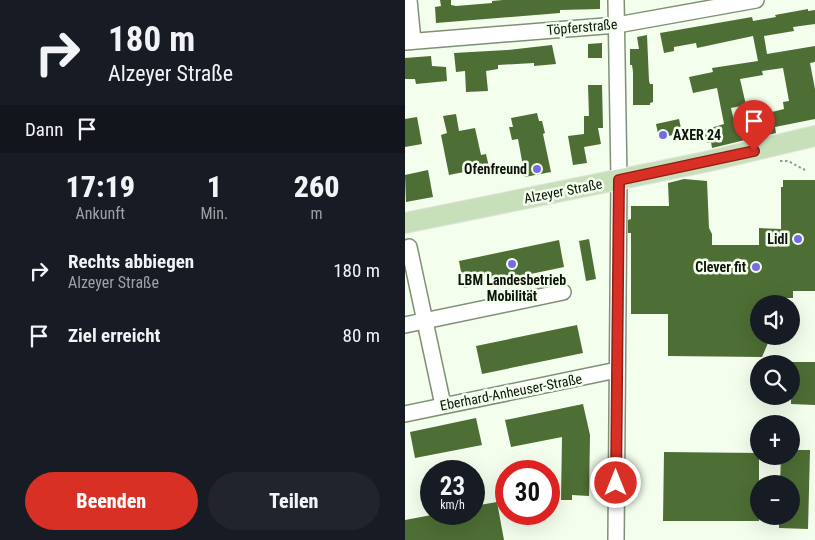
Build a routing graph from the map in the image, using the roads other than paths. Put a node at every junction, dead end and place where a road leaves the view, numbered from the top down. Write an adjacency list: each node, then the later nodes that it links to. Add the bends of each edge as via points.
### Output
1 (409, 0): 5 (street)
2 (616, 0): 4 (street)
3 (756, 0): 4 (street, Töpferstraße)
4 (617, 25): 5 (street, Töpferstraße); 7 (street)
5 (409, 41)
6 (813, 137): 7 (main road, Alzeyer Straße)
7 (619, 180): 8 (main road, Alzeyer Straße); 13 (street)
8 (405, 223)
9 (409, 247): 11 (street)
10 (563, 292): 11 (street)
11 (424, 321): 12 (street); 14 (street)
12 (405, 325)
13 (617, 370): 14 (street, Eberhard-Anheuser-Straße); 16 (street)
14 (443, 405): 15 (street, Eberhard-Anheuser-Straße)
15 (405, 414)
16 (616, 540)

